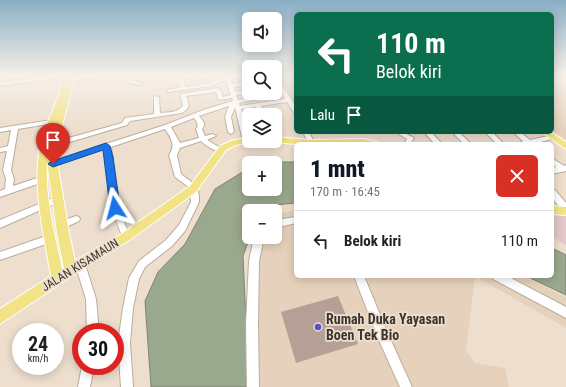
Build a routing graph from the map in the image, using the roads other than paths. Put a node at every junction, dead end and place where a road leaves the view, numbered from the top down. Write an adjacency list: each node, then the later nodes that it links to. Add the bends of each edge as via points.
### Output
1 (190, 94): 14 (street, via 183,95 186,105 184,110)
2 (219, 94): 9 (street, via 221,99)
3 (233, 94): 9 (street)
4 (271, 94): 9 (street)
5 (284, 94): 10 (street)
6 (64, 95): 16 (main road); 39 (main road)
7 (242, 96): 9 (street)
8 (156, 97): 14 (street)
9 (235, 100): 11 (street); 15 (street); 17 (street); 21 (street, via 228,117)
10 (288, 100): 11 (street); 13 (street)
11 (258, 105): 12 (street)
12 (259, 108)
13 (294, 108)
14 (158, 110): 39 (street, via 127,119 125,124)
15 (195, 115): 18 (street); 29 (street, via 201,123 199,129)
16 (52, 122): 19 (street); 51 (main road, via 42,164)
17 (242, 123)
18 (167, 126): 40 (street); 41 (street)
19 (15, 128): 20 (street); 43 (street)
20 (0, 130)
21 (231, 132)
22 (402, 134): 33 (street, via 411,138)
23 (429, 134): 34 (street)
24 (457, 134): 35 (street)
25 (490, 134): 36 (street)
26 (519, 134): 37 (street)
27 (549, 134): 38 (street); 42 (main road)
28 (213, 136): 29 (street)
29 (202, 139): 41 (street); 45 (street, via 206,144)
30 (242, 141): 45 (main road, JALAN KISAMAUN)
31 (282, 141): 32 (main road)
32 (294, 142)
33 (408, 142)
34 (437, 142)
35 (466, 142)
36 (499, 142)
37 (529, 142)
38 (532, 142)
39 (53, 145): 47 (main road)
40 (106, 146): 47 (street); 65 (street, via 115,208)
41 (178, 146): 52 (street, via 173,155 178,175)
42 (566, 146)
43 (10, 148): 44 (street); 49 (street)
44 (0, 150)
45 (221, 150): 52 (main road, JALAN KISAMAUN)
46 (554, 162): 48 (street)
47 (53, 164): 56 (main road)
48 (564, 169): 50 (street)
49 (3, 171): 53 (street, via 10,179)
50 (554, 171)
51 (43, 180): 53 (street); 57 (main road)
52 (194, 188): 65 (main road, JALAN KISAMAUN); 79 (street, via 195,202 182,228 169,243 142,264 134,278 124,343)
53 (9, 191): 54 (street)
54 (0, 194)
55 (554, 195): 59 (street)
56 (58, 199): 57 (street); 64 (main road)
57 (46, 204): 63 (street); 66 (main road)
58 (554, 210): 59 (main road)
59 (566, 210)
60 (76, 219): 64 (street)
61 (294, 220): 62 (street)
62 (282, 223)
63 (0, 224)
64 (62, 225): 70 (main road)
65 (127, 236): 69 (main road, JALAN KISAMAUN)
66 (49, 239): 68 (street); 71 (main road)
67 (258, 244): 80 (street, via 254,261)
68 (0, 256)
69 (80, 264): 70 (main road, JALAN KISAMAUN); 76 (street, via 91,299)
70 (71, 270): 71 (main road, JALAN KISAMAUN)
71 (58, 278): 75 (main road, JALAN KISAMAUN)
72 (360, 278): 81 (street)
73 (501, 278): 74 (street)
74 (566, 313)
75 (0, 317)
76 (92, 323)
77 (86, 375): 78 (street)
78 (84, 387)
79 (127, 387)
80 (253, 387)
81 (406, 387)

